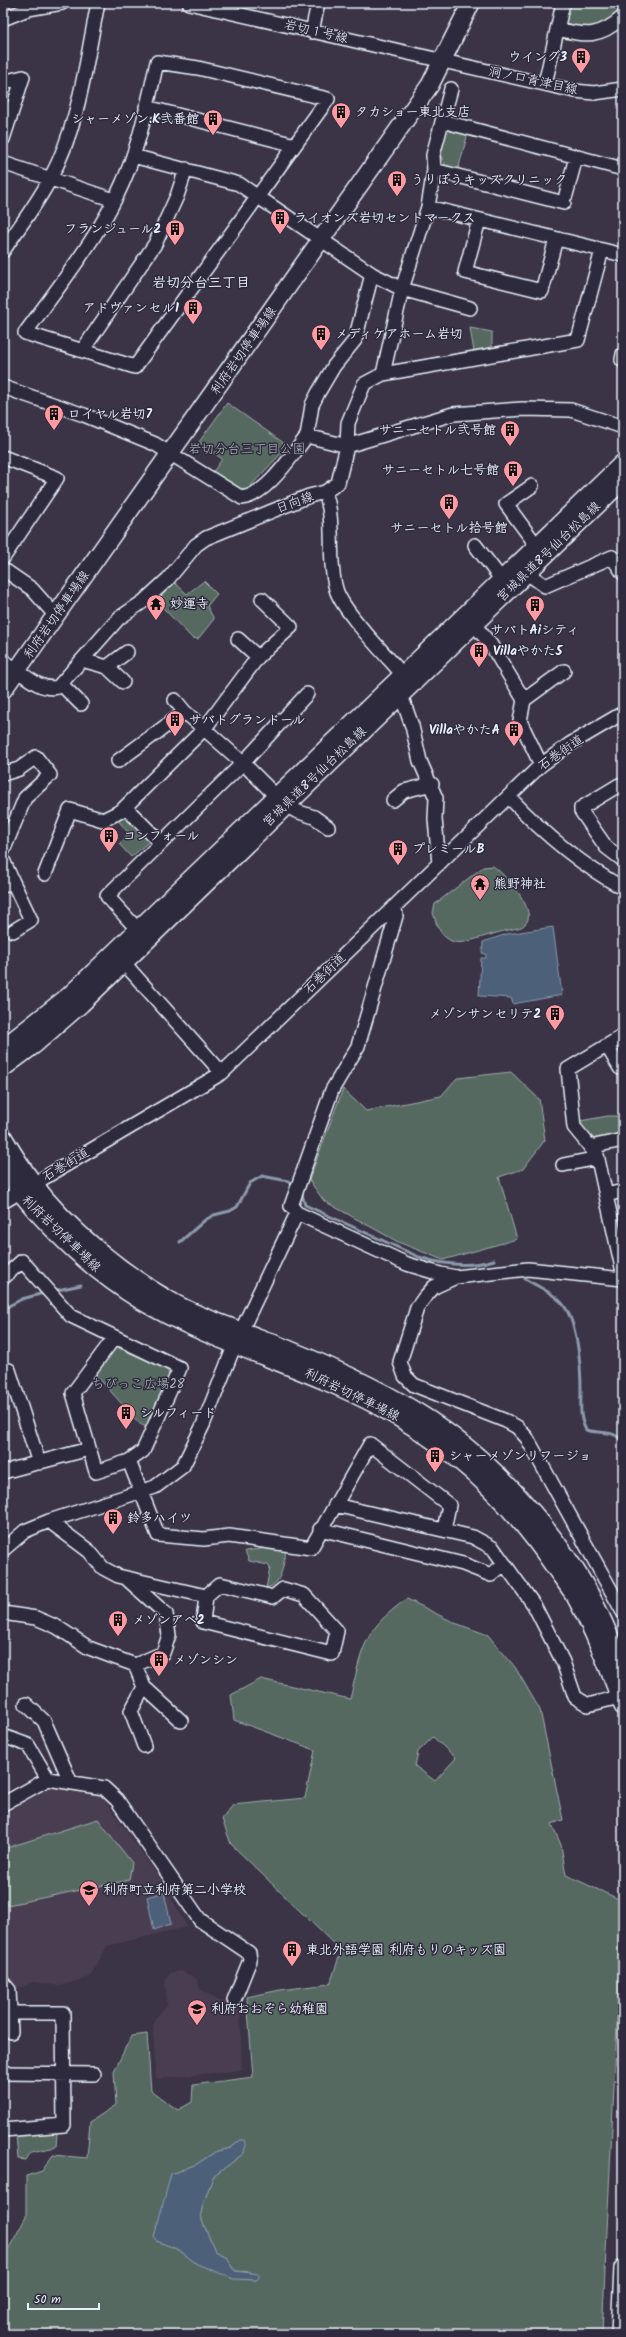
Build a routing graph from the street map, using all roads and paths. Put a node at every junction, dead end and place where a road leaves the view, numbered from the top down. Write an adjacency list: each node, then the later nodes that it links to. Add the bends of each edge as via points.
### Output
1 (62, 3): 8 (street, via 28,9)
2 (98, 3): 26 (street, via 76,110 65,146)
3 (189, 3): 10 (street, 岩切１号線)
4 (318, 3): 10 (street)
5 (471, 3): 11 (main road, 利府岩切停車場線)
6 (564, 3): 9 (street)
7 (623, 17): 9 (street, via 600,34 588,35)
8 (3, 19)
9 (558, 29): 13 (street)
10 (312, 32): 11 (street, 岩切１号線)
11 (444, 61): 13 (street, 洞ノ口青津目線); 32 (main road, 利府岩切停車場線)
12 (3, 82): 18 (street, via 23,77)
13 (545, 84): 15 (street, 洞ノ口青津目線, via 594,93)
14 (451, 88): 17 (street)
15 (623, 89)
16 (146, 107): 19 (street); 19 (street, via 157,62 198,68 328,99); 20 (street)
17 (442, 121): 21 (street); 25 (street, via 433,155)
18 (3, 139)
19 (295, 145): 27 (street)
20 (133, 156): 23 (street); 28 (street)
21 (576, 157): 24 (street); 25 (street, via 565,199)
22 (3, 163): 26 (street)
23 (186, 169): 27 (street, via 239,184); 39 (street, via 178,196 155,244)
24 (623, 169)
25 (434, 170): 29 (street)
26 (50, 180): 28 (street); 34 (street)
27 (258, 196): 32 (street); 39 (street, via 135,367)
28 (114, 200): 39 (street, via 81,256 24,333)
29 (428, 207): 30 (street); 37 (street)
30 (479, 220): 31 (street); 31 (street, via 465,272 542,291)
31 (556, 239): 33 (street)
32 (323, 240): 36 (street); 45 (main road, 利府岩切停車場線)
33 (602, 250): 35 (street); 40 (street, 日向線, via 578,340)
34 (3, 251)
35 (623, 256)
36 (372, 274): 37 (street); 43 (street, via 355,340 334,366 312,405)
37 (402, 289): 38 (street); 40 (street)
38 (470, 308)
39 (82, 351)
40 (383, 374): 44 (street, 日向線, via 364,384 348,423)
41 (3, 387): 45 (street, via 84,415 155,444)
42 (623, 427): 44 (street, via 571,410 522,409 453,414)
43 (307, 436): 44 (street); 45 (street, via 262,490 250,497 242,498)
44 (348, 446): 50 (street, 日向線, via 338,483)
45 (171, 454): 59 (main road, 利府岩切停車場線)
46 (5, 462): 53 (street, via 57,478)
47 (623, 463): 52 (main road, 宮城県道8号仙台松島線)
48 (623, 480): 55 (main road, 宮城県道8号仙台松島線)
49 (532, 486): 52 (street, via 506,504)
50 (325, 492): 64 (street, 日向線, via 301,499 206,538 196,545 168,579 144,601 119,618); 69 (street, via 336,590 352,615)
51 (475, 545): 57 (street)
52 (537, 546): 57 (main road, 宮城県道8号仙台松島線)
53 (3, 558)
54 (3, 569): 59 (street, via 32,589)
55 (527, 573): 56 (street, via 545,586 612,557); 60 (main road, 宮城県道8号仙台松島線)
56 (623, 573)
57 (502, 580): 69 (main road, 宮城県道8号仙台松島線)
58 (262, 599): 63 (street, via 291,627)
59 (56, 616): 67 (main road, 利府岩切停車場線)
60 (474, 624): 74 (main road, 宮城県道8号仙台松島線); 76 (street, via 491,645)
61 (238, 639): 63 (street)
62 (126, 652): 66 (street)
63 (258, 657): 80 (street)
64 (82, 660): 66 (street); 71 (street, 日向線)
65 (3, 661): 67 (street)
66 (108, 667): 70 (street)
67 (18, 671): 71 (street, via 50,689); 72 (main road, 利府岩切停車場線)
68 (564, 671): 76 (street)
69 (403, 675): 89 (main road, 宮城県道8号仙台松島線)
70 (123, 682)
71 (61, 684): 77 (street)
72 (3, 690)
73 (307, 694): 82 (street)
74 (401, 695): 85 (street, via 420,761); 89 (main road, 宮城県道8号仙台松島線)
75 (175, 700): 78 (street)
76 (524, 700): 83 (street, via 520,721)
77 (81, 704)
78 (185, 712): 80 (street); 81 (street)
79 (623, 713): 83 (street, 石巻街道, via 570,744)
80 (205, 728): 82 (street); 90 (street)
81 (118, 761)
82 (243, 763): 89 (street); 92 (street)
83 (541, 765): 87 (street, 石巻街道)
84 (3, 774): 93 (street, via 19,769 36,757 50,775 25,798)
85 (432, 784): 88 (street, via 404,791); 96 (street, via 436,798)
86 (623, 787): 95 (street, via 619,785 581,808 581,811 606,847)
87 (508, 797): 96 (street, 石巻街道); 99 (street, via 561,848 592,871)
88 (393, 800)
89 (281, 801): 91 (street); 101 (main road, 宮城県道8号仙台松島線); 103 (main road, 宮城県道8号仙台松島線)
90 (125, 808): 92 (street); 97 (street, via 103,820 70,810)
91 (328, 827)
92 (161, 843): 101 (street, via 107,896)
93 (3, 851)
94 (3, 860): 98 (street)
95 (623, 860)
96 (439, 864): 100 (street, 石巻街道)
97 (45, 874)
98 (8, 883): 102 (street, via 31,920)
99 (623, 888)
100 (394, 908): 109 (street, 石巻街道); 121 (street, via 396,916 358,1046 332,1090 291,1206)
101 (138, 930): 106 (main road, 宮城県道8号仙台松島線, via 70,995)
102 (12, 931)
103 (123, 962): 107 (main road, 宮城県道8号仙台松島線, via 81,1004); 109 (street)
104 (623, 1036): 105 (street)
105 (607, 1046): 108 (street); 112 (street, via 568,1069 574,1127)
106 (3, 1048)
107 (3, 1068)
108 (620, 1068)
109 (222, 1073): 116 (street, 石巻街道)
110 (3, 1137): 116 (main road, 利府岩切停車場線)
111 (623, 1140): 112 (street)
112 (590, 1147): 113 (street)
113 (598, 1158): 114 (street); 119 (street)
114 (563, 1165)
115 (3, 1168): 118 (main road, 利府岩切停車場線)
116 (34, 1185): 118 (street, 石巻街道); 127 (main road, 利府岩切停車場線, via 65,1220 151,1289)
117 (623, 1191): 119 (street)
118 (19, 1193): 120 (street, 石巻街道); 127 (main road, 利府岩切停車場線, via 89,1264 116,1284 172,1316)
119 (606, 1195): 122 (street)
120 (3, 1202)
121 (296, 1213): 124 (street, via 407,1264); 127 (street)
122 (620, 1244): 123 (street)
123 (623, 1272)
124 (456, 1277): 126 (street, via 528,1269); 143 (street, via 434,1288 418,1308 400,1362 402,1370 414,1385 506,1420 517,1427 527,1438)
125 (3, 1278): 128 (street, via 22,1261 70,1316)
126 (623, 1279)
127 (239, 1337): 134 (street, via 190,1456 174,1475); 146 (main road, 利府岩切停車場線, via 321,1363 395,1399 454,1438 485,1463 544,1526 564,1554 586,1588); 148 (main road, 利府岩切停車場線, via 296,1368 377,1405 410,1425 476,1474 532,1534 574,1595)
128 (114, 1338): 130 (street, via 74,1393); 131 (street, via 180,1368 143,1451)
129 (3, 1371): 132 (street, via 9,1370)
130 (89, 1449): 131 (street, via 96,1472); 132 (street)
131 (129, 1461): 134 (street)
132 (39, 1463): 133 (street)
133 (3, 1472)
134 (142, 1492): 136 (street); 137 (street, via 158,1535 204,1539 229,1536 311,1548)
135 (335, 1504): 137 (street); 138 (street); 138 (street, via 370,1444 450,1505)
136 (49, 1521): 139 (street, via 25,1531); 141 (street, via 89,1551 103,1568)
137 (320, 1529): 140 (street, via 463,1564 491,1575)
138 (444, 1530): 140 (street, via 483,1542 493,1548)
139 (3, 1550)
140 (504, 1564): 148 (street, via 534,1605 563,1662 575,1697 588,1705)
141 (126, 1578): 142 (street); 145 (street, via 166,1614 169,1635 163,1652)
142 (206, 1596): 142 (street, via 220,1584 273,1596 283,1589 304,1595 336,1631 332,1654 203,1622)
143 (623, 1612)
144 (3, 1613): 145 (street, via 36,1618 57,1627 89,1648)
145 (135, 1665): 147 (street)
146 (623, 1668)
147 (144, 1687): 150 (street); 152 (street, via 131,1711)
148 (622, 1700)
149 (26, 1704): 154 (street, via 44,1721)
150 (181, 1721)
151 (3, 1736): 153 (street, via 28,1745)
152 (144, 1746)
153 (48, 1779): 154 (street); 155 (street)
154 (71, 1783): 157 (street, via 104,1788 118,1800 200,1920 249,1953 250,1960)
155 (3, 1804)
156 (3, 1984): 158 (street, via 10,1990)
157 (234, 2000)
158 (6, 2012): 159 (street); 162 (street, via 63,2013)
159 (11, 2032)
160 (3, 2074): 162 (street)
161 (94, 2074): 162 (street)
162 (64, 2075): 163 (street, via 64,2125)
163 (3, 2130)
164 (623, 2268): 165 (main road)
165 (620, 2334)

